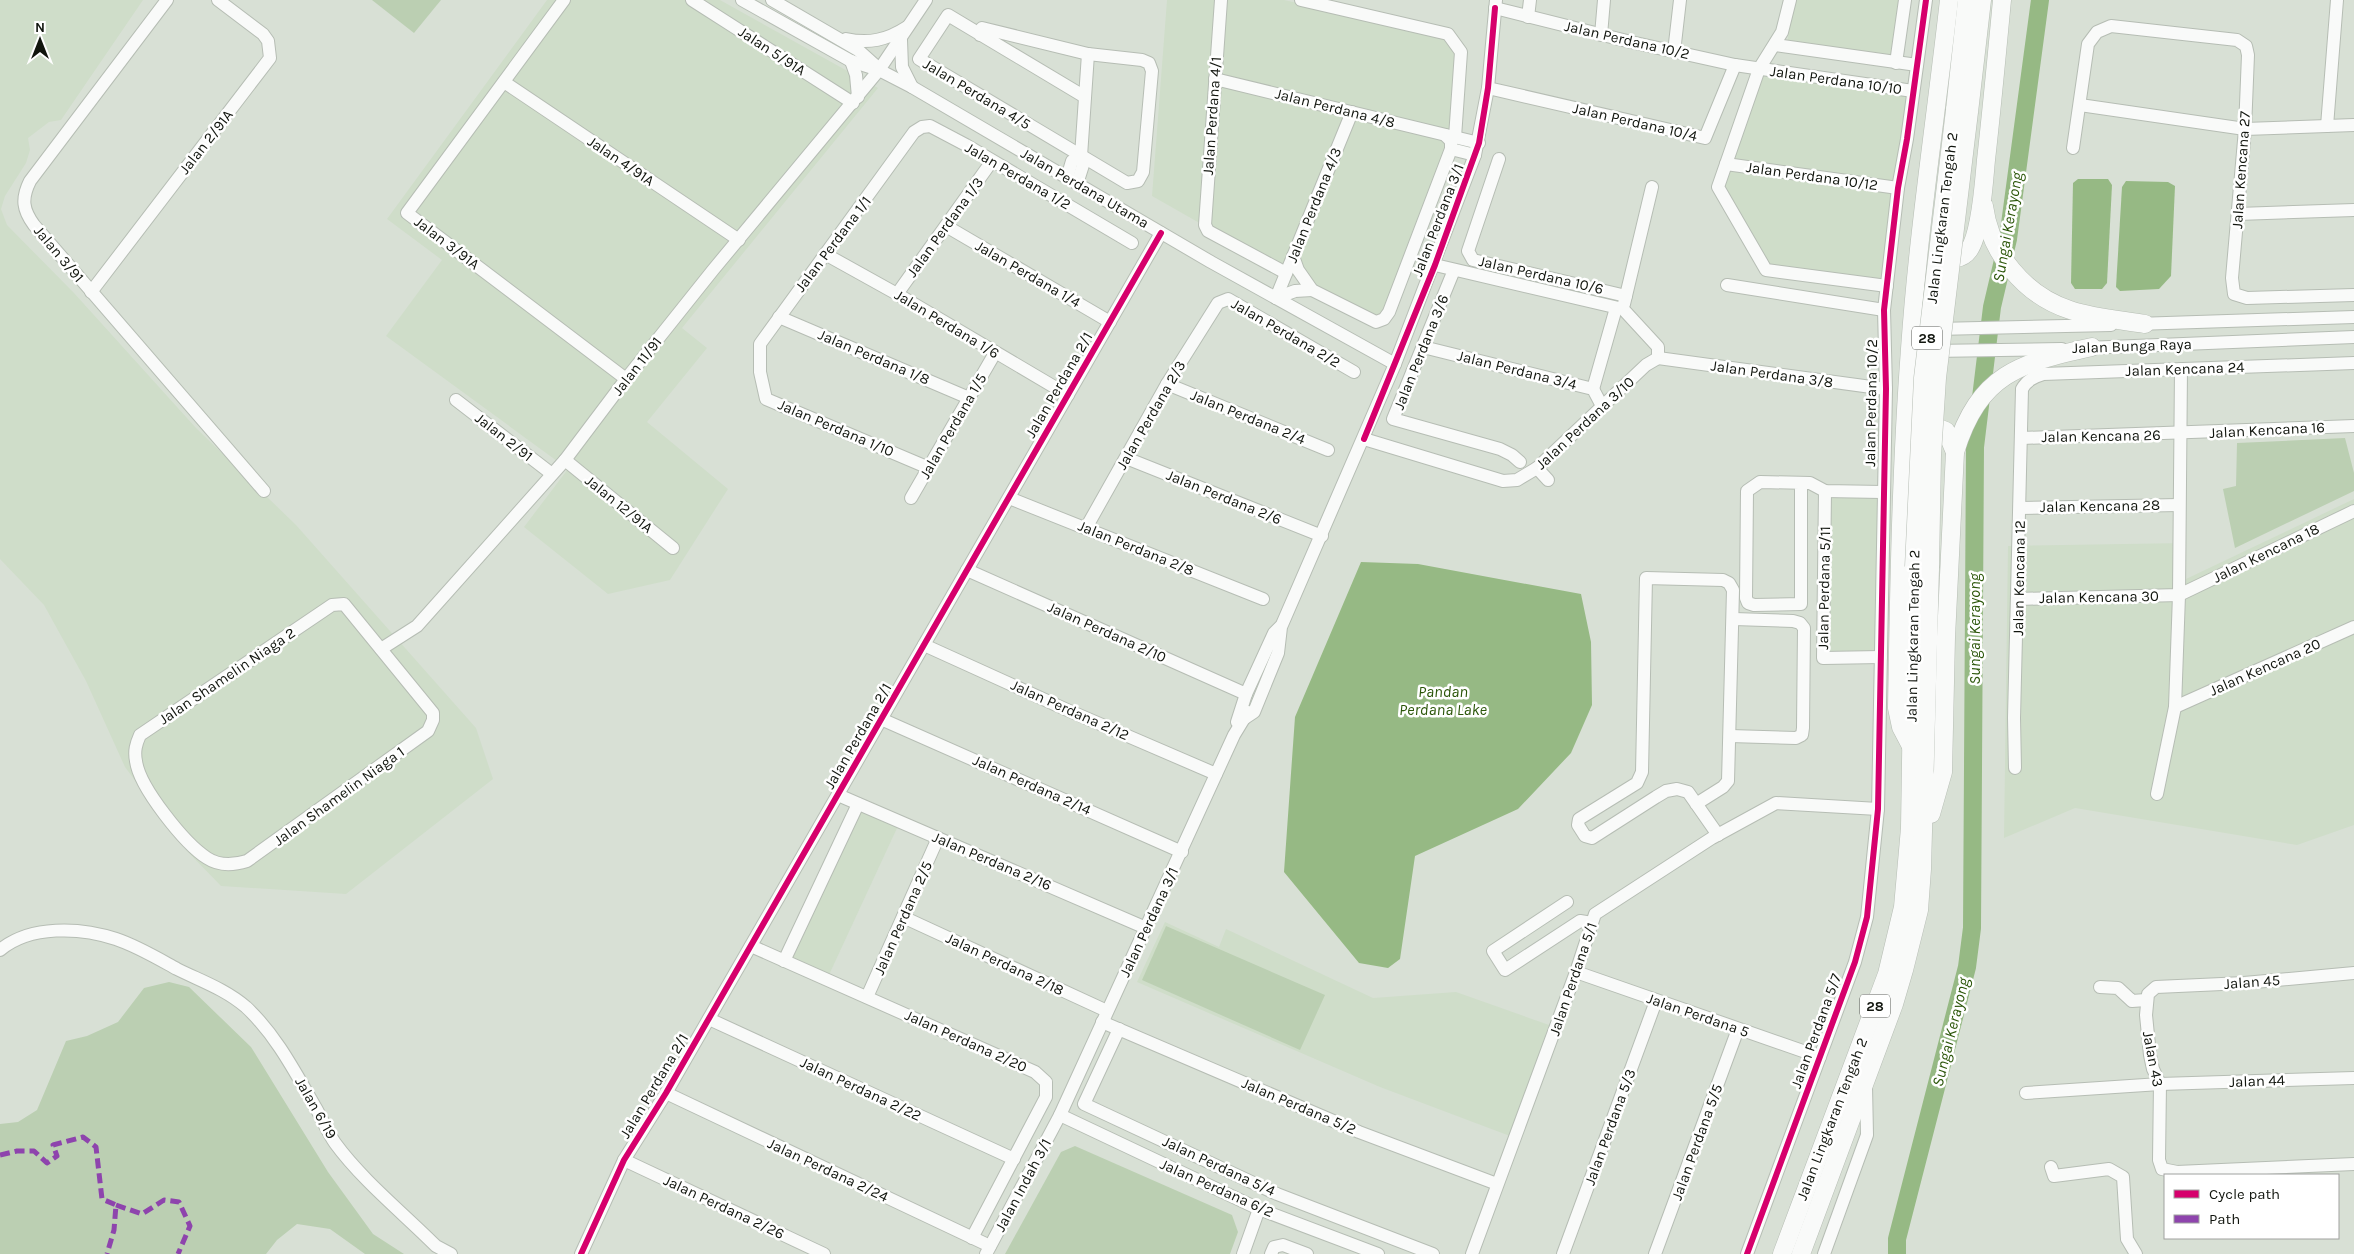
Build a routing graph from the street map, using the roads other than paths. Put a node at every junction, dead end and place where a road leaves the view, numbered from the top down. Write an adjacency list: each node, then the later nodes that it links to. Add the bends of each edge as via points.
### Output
1 (218, 0): 77 (street, Jalan 2/91A, via 263,34 268,41 270,58)
2 (564, 0): 38 (street, Jalan 3/91A)
3 (692, 0): 43 (street, Jalan 5/91A)
4 (742, 0): 31 (street, Jalan Perdana Utama)
5 (772, 0): 26 (street, Jalan Perdana Utama)
6 (926, 0): 23 (street)
7 (1221, 0): 37 (street, Jalan Perdana 4/1)
8 (1301, 0): 50 (street, via 1448,34 1461,52)
9 (1530, 0): 22 (street)
10 (1604, 0): 24 (street)
11 (1680, 0): 29 (street)
12 (1790, 0): 28 (street, via 1787,20)
13 (1905, 0): 32 (street)
14 (1926, 0): 34 (street, Jalan Perdana 10/2)
15 (1949, 0): 66 (highway)
16 (1968, 0): 45 (highway, Jalan Lingkaran Tengah 2 / 28)
17 (1982, 0): 45 (highway, Jalan Lingkaran Tengah 2 / 28)
18 (2002, 0): 61 (highway)
19 (2337, 0): 47 (street)
20 (167, 1): 77 (street, Jalan 3/91, via 24,192 26,215)
21 (1496, 4): 22 (street, Jalan Perdana 10/2); 40 (street, Jalan Perdana 3/1)
22 (1528, 17): 24 (street, Jalan Perdana 10/2)
23 (909, 26): 26 (street, via 877,41 856,41); 27 (street)
24 (1601, 34): 29 (street, Jalan Perdana 10/2)
25 (980, 35): 30 (street, via 982,28); 42 (street); 54 (street, Jalan Perdana 4/5, via 948,15 919,59)
26 (836, 36): 36 (street, Jalan Perdana Utama)
27 (902, 38): 36 (street); 39 (street, via 902,67)
28 (1775, 45): 32 (street); 35 (street)
29 (1674, 52): 33 (street, Jalan Perdana 10/2)
30 (1088, 54): 42 (street); 54 (street, via 1142,60 1149,63 1152,71 1143,172 1138,181 1127,183)
31 (851, 61): 36 (street, Jalan Perdana Utama); 43 (street, via 856,75)
32 (1896, 63): 34 (street)
33 (1735, 65): 35 (street, Jalan Perdana 10/2); 40 (street, Jalan Perdana 10/4, via 1705,138)
34 (1917, 65): 41 (street, Jalan Perdana 10/2)
35 (1759, 69): 41 (street, Jalan Perdana 10/10); 57 (street)
36 (880, 70): 39 (street, Jalan Perdana Utama); 43 (street, Jalan 11/91)
37 (1215, 79): 46 (street, Jalan Perdana 4/8); 73 (street, Jalan Perdana 4/1, via 1204,218 1208,231)
38 (504, 82): 67 (street, Jalan 4/91A); 101 (street, Jalan 3/91A, via 407,214)
39 (912, 88): 58 (street, Jalan Perdana Utama)
40 (1488, 88): 53 (street, Jalan Perdana 3/1)
41 (1913, 91): 60 (street, Jalan Perdana 10/2)
42 (1085, 98): 54 (street)
43 (855, 100): 67 (street, Jalan 11/91)
44 (2080, 105): 49 (street); 49 (street, Jalan Kencana 27, via 2088,44 2097,32 2111,26 2237,40 2246,46 2248,55); 52 (street)
45 (1962, 111): 136 (highway, Jalan Lingkaran Tengah 2 / 28, bridge)
46 (1352, 112): 50 (street, Jalan Perdana 4/8); 70 (street, Jalan Perdana 4/3)
47 (2327, 126): 48 (street); 49 (street)
48 (2354, 126)
49 (2245, 129): 63 (street, Jalan Kencana 27)
50 (1450, 140): 53 (street, Jalan Perdana 4/8); 76 (street, via 1384,319 1376,322)
51 (907, 143): 56 (street, Jalan Perdana 1/2, via 922,126 930,126); 69 (street, Jalan Perdana 1/1)
52 (2073, 148)
53 (1477, 149): 71 (street, Jalan Perdana 3/1)
54 (1080, 156): 58 (street, via 1082,165)
55 (1499, 159): 80 (street, Jalan Perdana 10/6, via 1469,256 1473,260)
56 (992, 160): 64 (street, Jalan Perdana 1/3); 68 (street, Jalan Perdana 1/2)
57 (1726, 164): 60 (street, Jalan Perdana 10/12); 75 (street, via 1718,187 1766,270)
58 (1072, 181): 65 (street, Jalan Perdana Utama)
59 (1652, 187): 80 (street)
60 (1898, 188): 75 (street, Jalan Perdana 10/2)
61 (1982, 198): 66 (highway, via 1970,249 1962,257 1946,259 1929,253); 88 (highway, via 1995,246 2008,266 2040,296 2070,310)
62 (2354, 210): 63 (street)
63 (2238, 214): 79 (street, Jalan Kencana 27, via 2232,278 2234,294 2247,298)
64 (946, 226): 78 (street, Jalan Perdana 1/3); 87 (street, Jalan Perdana 1/4)
65 (1161, 233): 81 (street, Jalan Perdana Utama); 87 (street, Jalan Perdana 2/1)
66 (1920, 238): 89 (highway)
67 (739, 240): 101 (street, Jalan 11/91)
68 (1132, 242)
69 (825, 254): 78 (street, Jalan Perdana 1/6); 85 (street, Jalan Perdana 1/1)
70 (1293, 256): 73 (street, Jalan Perdana 4/3); 76 (street)
71 (1434, 265): 72 (street); 97 (street, Jalan Perdana 3/1)
72 (1454, 270): 83 (street); 92 (street, Jalan Perdana 3/6)
73 (1286, 273): 81 (street, Jalan Perdana 4/3)
74 (1726, 285): 84 (street)
75 (1887, 286): 84 (street, Jalan Perdana 10/2)
76 (1312, 290): 81 (street, via 1295,291)
77 (91, 292): 125 (street, Jalan 3/91)
78 (897, 294): 95 (street, Jalan Perdana 1/6)
79 (2354, 294)
80 (1626, 296): 83 (street)
81 (1276, 298): 97 (street, Jalan Perdana Utama)
82 (1218, 303): 100 (street, Jalan Perdana 2/2, via 1228,299); 102 (street, Jalan Perdana 2/3)
83 (1620, 309): 96 (street, via 1658,348); 103 (street)
84 (1884, 310): 104 (street, Jalan Perdana 10/2)
85 (779, 317): 91 (street, Jalan Perdana 1/1); 107 (street, Jalan Perdana 1/8)
86 (2354, 317): 88 (street, Jalan Bunga Raya)
87 (1110, 322): 106 (street, Jalan Perdana 2/1)
88 (2145, 324): 89 (street, Jalan Bunga Raya)
89 (1912, 329): 94 (highway)
90 (2354, 337): 93 (street, Jalan Bunga Raya)
91 (760, 344): 120 (street, Jalan Perdana 1/10, via 760,372 766,399)
92 (1423, 348): 103 (street, Jalan Perdana 3/4); 119 (street, Jalan Perdana 3/6, via 1393,419 1500,449)
93 (2092, 348): 94 (street, Jalan Bunga Raya); 114 (highway, via 2035,361 2000,378 1975,407)
94 (1910, 351): 115 (highway)
95 (995, 353): 106 (street, Jalan Perdana 1/6); 107 (street, Jalan Perdana 1/5)
96 (1658, 358): 104 (street, Jalan Perdana 3/8); 109 (street, Jalan Perdana 3/10)
97 (1395, 364): 113 (street, Jalan Perdana 3/1)
98 (2352, 366): 99 (street, Jalan Kencana 24)
99 (2180, 369): 105 (street, Jalan Kencana 24, via 2043,374 2030,379); 111 (street)
100 (1354, 372)
101 (626, 379): 118 (street, Jalan 11/91)
102 (1167, 384): 116 (street, Jalan Perdana 2/4); 117 (street, Jalan Perdana 2/3)
103 (1593, 389): 109 (street, Jalan Perdana 3/4)
104 (1886, 389): 127 (street, Jalan Perdana 10/2)
105 (2022, 389): 112 (street, Jalan Kencana 12)
106 (1068, 395): 129 (street, Jalan Perdana 2/1)
107 (969, 398): 120 (street, Jalan Perdana 1/5)
108 (456, 400): 122 (street, Jalan 2/91)
109 (1602, 406): 121 (street, Jalan Perdana 3/10)
110 (2354, 426): 111 (street, Jalan Kencana 16)
111 (2180, 434): 112 (street, Jalan Kencana 26); 130 (street)
112 (2022, 438): 131 (street, Jalan Kencana 12)
113 (1364, 439): 121 (street, Jalan Perdana 3/10, via 1503,481 1518,480); 134 (street, Jalan Perdana 3/1)
114 (1957, 444): 115 (highway, via 1946,431 1924,426 1916,430); 163 (highway, via 1946,637 1943,772)
115 (1905, 445): 152 (highway, via 1897,708 1901,727)
116 (1328, 450)
117 (1126, 458): 133 (street, Jalan Perdana 2/3); 134 (street, Jalan Perdana 2/6)
118 (565, 460): 122 (street, Jalan 11/91); 135 (street, Jalan 12/91A)
119 (1520, 462)
120 (929, 468): 128 (street, Jalan Perdana 1/5)
121 (1537, 468): 123 (street)
122 (552, 474): 145 (street, Jalan 11/91, via 418,626)
123 (1548, 480)
124 (1801, 483): 124 (street, via 1760,482 1747,491 1746,602 1754,605 1801,604); 126 (street, via 1810,483)
125 (264, 491)
126 (1825, 491): 127 (street); 146 (street, Jalan Perdana 5/11, via 1823,658)
127 (1882, 492): 146 (street, Jalan Perdana 10/2)
128 (911, 498)
129 (1009, 498): 133 (street, Jalan Perdana 2/8); 137 (street, Jalan Perdana 2/1)
130 (2179, 505): 131 (street, Jalan Kencana 28); 138 (street)
131 (2020, 508): 140 (street, Jalan Kencana 12, via 2023,546)
132 (2354, 511): 138 (street, Jalan Kencana 18)
133 (1086, 528): 139 (street, Jalan Perdana 2/8)
134 (1322, 536): 143 (street, Jalan Perdana 3/1)
135 (673, 548)
136 (1922, 567): 152 (highway, Jalan Lingkaran Tengah 2 / 28); 163 (highway, Jalan Lingkaran Tengah 2 / 28)
137 (967, 570): 144 (street, Jalan Perdana 2/1); 147 (street, Jalan Perdana 2/10)
138 (2179, 596): 140 (street, Jalan Kencana 30); 148 (street)
139 (1263, 599)
140 (2018, 599): 153 (street, Jalan Kencana 12, via 2014,718)
141 (1734, 619): 151 (street); 151 (street, via 1793,621 1804,628 1803,728 1802,735 1796,738); 158 (street, via 1733,590 1723,580 1646,578 1642,772 1637,783 1579,819 1578,825 1585,836 1592,838 1666,791 1683,790)
142 (2354, 627): 148 (street, Jalan Kencana 20)
143 (1280, 631): 147 (street, Jalan Perdana 3/1, via 1274,633); 150 (street, Jalan Perdana 3/1, via 1278,652 1254,712)
144 (924, 645): 149 (street, Jalan Perdana 2/1); 154 (street, Jalan Perdana 2/12)
145 (381, 649): 160 (street, Jalan Shamelin Niaga 2, via 344,604 332,605 140,735 135,746 142,780); 160 (street, Jalan Shamelin Niaga 1, via 433,714 428,731 247,861 235,865 208,859 182,837)
146 (1881, 657): 159 (street, Jalan Perdana 10/2)
147 (1246, 694): 150 (street, Jalan Perdana 3/1, via 1238,715)
148 (2175, 707): 155 (street)
149 (882, 719): 156 (street, Jalan Perdana 2/1); 164 (street, Jalan Perdana 2/14)
150 (1237, 729): 154 (street, Jalan Perdana 3/1)
151 (1730, 736): 158 (street, via 1728,781)
152 (1911, 746): 212 (highway, Jalan Lingkaran Tengah 2 / 28, via 1904,907 1887,974)
153 (2016, 768)
154 (1216, 774): 164 (street, Jalan Perdana 3/1)
155 (2157, 794)
156 (838, 795): 157 (street, Jalan Perdana 2/16); 169 (street, Jalan Perdana 2/1)
157 (858, 804): 162 (street, Jalan Perdana 2/16); 171 (street)
158 (1699, 809): 161 (street, via 1702,820)
159 (1878, 809): 161 (street, Jalan Perdana 5/1, via 1776,803); 182 (street, Jalan Perdana 5/7, via 1868,917)
160 (168, 818)
161 (1715, 836): 168 (street, Jalan Perdana 5/1, via 1595,914)
162 (938, 838): 166 (street, Jalan Perdana 2/5); 167 (street, Jalan Perdana 2/16)
163 (1924, 842): 183 (highway, Jalan Lingkaran Tengah 2 / 28, via 1919,910 1904,970)
164 (1182, 852): 167 (street, Jalan Perdana 3/1)
165 (1567, 902): 168 (street, via 1493,951 1505,970 1580,921)
166 (903, 917): 176 (street, Jalan Perdana 2/5); 178 (street, Jalan Perdana 2/18)
167 (1146, 928): 178 (street, Jalan Perdana 3/1)
168 (1590, 929): 172 (street, Jalan Perdana 5/1)
169 (751, 946): 171 (street, Jalan Perdana 2/20); 179 (street, Jalan Perdana 2/1)
170 (0, 950): 200 (street, Jalan 6/19, via 13,940 35,933 82,932 118,940 218,986 246,1008 280,1047 335,1143 436,1246)
171 (784, 961): 176 (street, Jalan Perdana 2/20)
172 (1576, 972): 177 (street, Jalan Perdana 5); 193 (street, Jalan Perdana 5/1)
173 (2354, 973): 175 (street, Jalan 45, via 2156,987)
174 (2100, 988): 175 (street, via 2118,988 2132,1001)
175 (2149, 995): 185 (street, Jalan 43, via 2146,1015 2152,1062)
176 (867, 998): 189 (street, Jalan Perdana 2/20, via 1035,1072 1046,1082 1046,1097)
177 (1656, 1001): 181 (street, Jalan Perdana 5); 209 (street, Jalan Perdana 5/3)
178 (1104, 1017): 180 (street, Jalan Perdana 5/2); 188 (street, Jalan Perdana 3/1)
179 (709, 1019): 186 (street, Jalan Perdana 2/1); 189 (street, Jalan Perdana 2/22)
180 (1120, 1029): 193 (street, Jalan Perdana 5/2, via 1360,1132); 207 (street, Jalan Perdana 5/4, via 1084,1104 1278,1194)
181 (1738, 1029): 182 (street, Jalan Perdana 5); 210 (street, Jalan Perdana 5/5)
182 (1820, 1057): 211 (street, Jalan Perdana 5/7)
183 (1866, 1077): 213 (highway, Jalan Lingkaran Tengah 2 / 28); 214 (street, via 1867,1134)
184 (2354, 1078): 185 (street, Jalan 44)
185 (2160, 1084): 187 (street, Jalan 44); 191 (street, Jalan 43, via 2159,1160 2162,1169 2177,1172)
186 (666, 1092): 190 (street, Jalan Perdana 2/1); 198 (street, Jalan Perdana 2/24)
187 (2026, 1093)
188 (1060, 1115): 194 (street, Jalan Perdana 6/2); 199 (street, Jalan Indah 3/1)
189 (1014, 1159): 198 (street, Jalan Perdana 2/20)
190 (624, 1160): 201 (street, Jalan Perdana 2/1); 202 (street, Jalan Perdana 2/26)
191 (2354, 1164)
192 (2051, 1167): 215 (street, via 2054,1176 2109,1169 2123,1176 2127,1239)
193 (1497, 1184): 208 (street, Jalan Perdana 5/1)
194 (1237, 1199): 195 (street, Jalan Perdana 6/2); 197 (street)
195 (1259, 1209): 196 (street, Jalan Perdana 6/2); 197 (street)
196 (1277, 1216): 197 (street); 206 (street, Jalan Perdana 6/2)
197 (1251, 1230): 203 (street)
198 (972, 1238): 199 (street, Jalan Perdana 2/24)
199 (988, 1250)
200 (450, 1254)
201 (581, 1254)
202 (824, 1254)
203 (1243, 1254)
204 (1271, 1254): 205 (street, via 1274,1247 1283,1244)
205 (1307, 1254)
206 (1378, 1254)
207 (1433, 1254)
208 (1472, 1254)
209 (1563, 1254)
210 (1655, 1254)
211 (1747, 1254)
212 (1782, 1254)
213 (1801, 1254)
214 (1824, 1254)
215 (2136, 1254)

